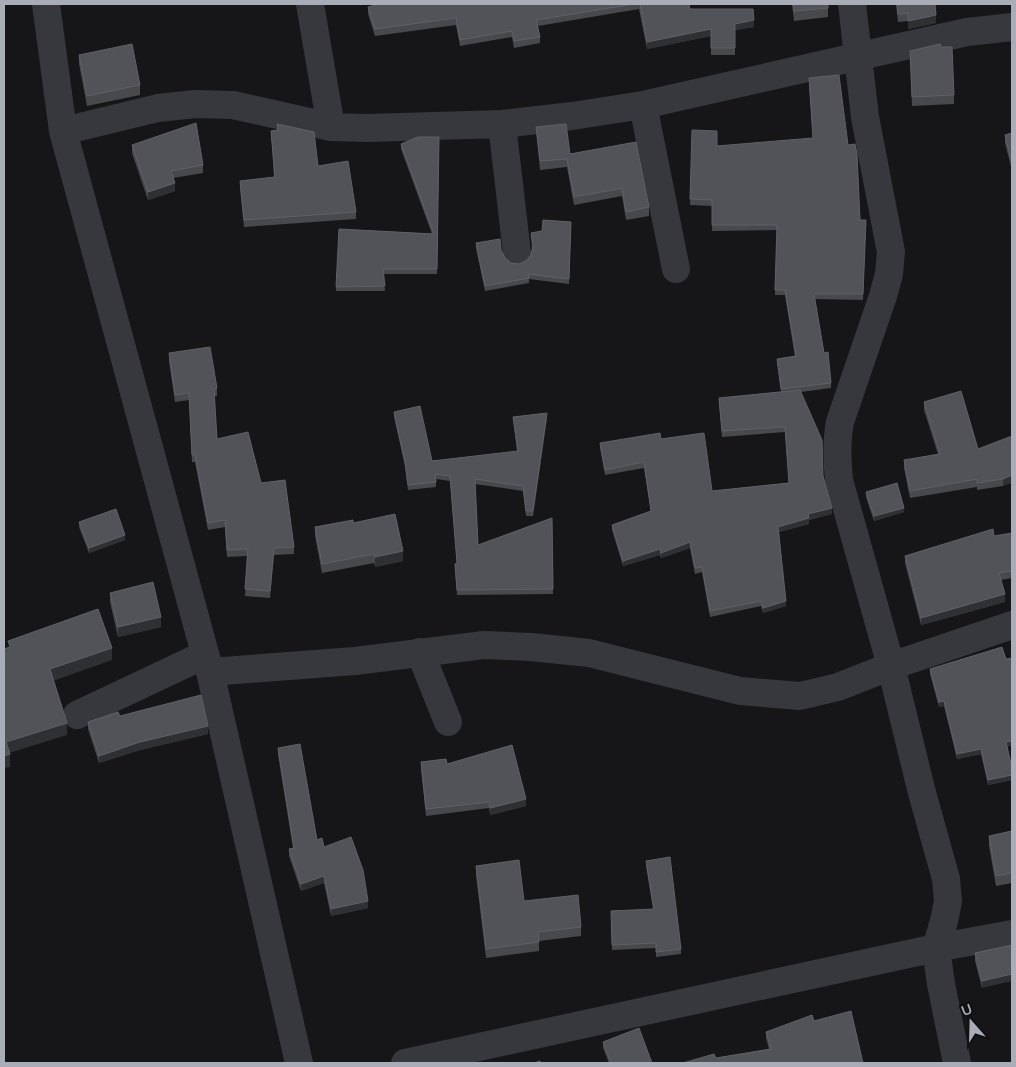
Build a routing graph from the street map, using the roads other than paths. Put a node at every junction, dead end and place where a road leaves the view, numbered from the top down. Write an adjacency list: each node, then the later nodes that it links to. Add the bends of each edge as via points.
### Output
1 (46, 4): 9 (street)
2 (310, 4): 8 (street)
3 (852, 4): 5 (street)
4 (1012, 27): 5 (street, via 967,32)
5 (858, 56): 6 (street); 15 (street, via 865,117 891,252 883,296 836,441 839,480)
6 (644, 105): 7 (street); 11 (street)
7 (502, 124): 8 (street); 10 (street)
8 (331, 126): 9 (street, via 233,105 195,104 158,108)
9 (63, 131): 14 (street)
10 (517, 253)
11 (676, 269)
12 (1012, 625): 15 (street)
13 (420, 652): 14 (street, via 346,662); 15 (street, via 484,645 589,653 740,691 800,696 838,687); 17 (street)
14 (207, 663): 16 (street); 20 (street)
15 (891, 666): 19 (street, via 946,879 948,901)
16 (77, 715)
17 (448, 722)
18 (1012, 934): 19 (street)
19 (936, 948): 21 (street); 22 (street)
20 (299, 1063)
21 (405, 1063)
22 (956, 1063)

